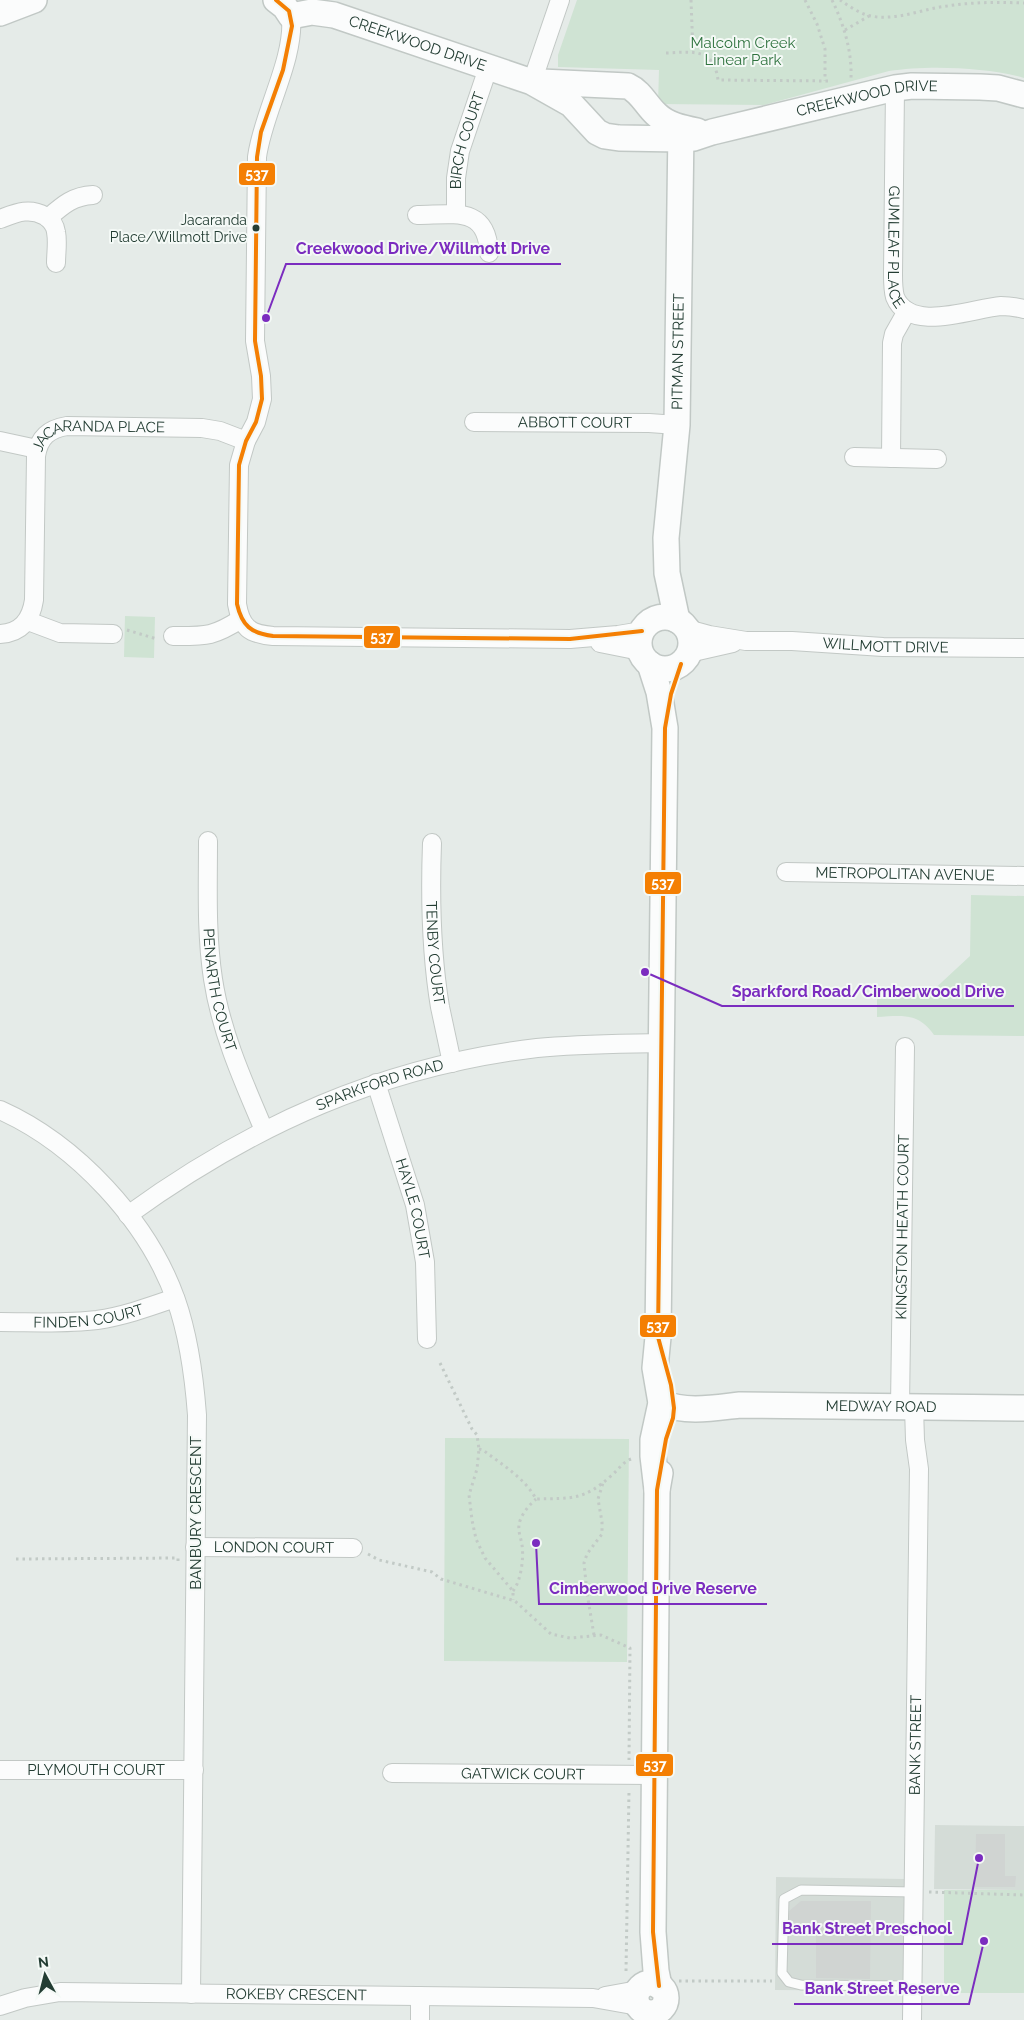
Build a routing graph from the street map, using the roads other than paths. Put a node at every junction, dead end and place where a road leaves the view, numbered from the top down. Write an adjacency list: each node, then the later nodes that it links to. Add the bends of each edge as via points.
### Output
1 (34, 0): 4 (street)
2 (560, 0): 6 (street)
3 (291, 7): 5 (street, CREEKWOOD DRIVE, via 334,15); 22 (street, via 300,32 283,70 262,132 257,158 255,341 262,399 256,422)
4 (0, 13)
5 (488, 68): 6 (street, CREEKWOOD DRIVE); 11 (street, BIRCH COURT, via 460,151)
6 (532, 82): 9 (street, CREEKWOOD DRIVE, via 628,86); 9 (street, CREEKWOOD DRIVE, via 571,104 597,132 605,136 619,138)
7 (895, 88): 8 (street, CREEKWOOD DRIVE, via 980,87); 9 (street, CREEKWOOD DRIVE, via 694,138); 18 (street, GUMLEAF PLACE, via 893,286 895,297)
8 (1024, 95)
9 (681, 133): 20 (street, PITMAN STREET)
10 (93, 195): 13 (street, via 74,198)
11 (456, 214): 12 (street); 15 (street, via 476,220 483,226)
12 (417, 216)
13 (48, 218): 14 (street, via 26,211); 16 (street, via 56,234)
14 (0, 219)
15 (489, 254)
16 (56, 264)
17 (1024, 309): 18 (street, GUMLEAF PLACE, via 1001,306 945,316 925,316)
18 (907, 311): 25 (street, via 892,343)
19 (474, 422): 20 (street, ABBOTT COURT)
20 (677, 425): 32 (street, PITMAN STREET)
21 (0, 441): 23 (street)
22 (246, 441): 23 (street, JACARANDA PLACE, via 202,428 67,426 44,435); 27 (street, via 239,465 237,604)
23 (37, 449): 28 (street, JACARANDA PLACE, via 34,600)
24 (854, 457): 25 (street)
25 (891, 458): 26 (street)
26 (937, 459)
27 (241, 619): 31 (street, via 206,636); 32 (street, WILLMOTT DRIVE, via 253,633 273,636 570,639 620,646)
28 (28, 621): 29 (street, via 14,632); 30 (street, via 60,634)
29 (0, 634)
30 (113, 634)
31 (173, 636)
32 (658, 636): 33 (street, WILLMOTT DRIVE, via 709,635); 35 (street, via 690,637); 35 (street, via 665,669); 36 (street, via 659,692)
33 (746, 641): 34 (street, WILLMOTT DRIVE, via 883,647); 35 (street, WILLMOTT DRIVE)
34 (1024, 648)
35 (685, 659): 36 (street, via 671,694)
36 (665, 728): 41 (street)
37 (208, 842): 46 (street, PENARTH COURT, via 209,944 216,994 239,1073)
38 (432, 842): 43 (street, TENBY COURT, via 434,955)
39 (786, 872): 40 (street, METROPOLITAN AVENUE)
40 (1024, 876)
41 (662, 1043): 43 (street, SPARKFORD ROAD, via 537,1048); 51 (street, via 655,1368)
42 (905, 1047): 52 (street, KINGSTON HEATH COURT)
43 (452, 1063): 44 (street, SPARKFORD ROAD)
44 (376, 1083): 46 (street, SPARKFORD ROAD); 50 (street, HAYLE COURT, via 415,1205 424,1262)
45 (0, 1110): 47 (street, BANBURY CRESCENT, via 67,1151 91,1171)
46 (264, 1130): 47 (street, SPARKFORD ROAD, via 175,1181)
47 (128, 1215): 48 (street, BANBURY CRESCENT, via 157,1258)
48 (175, 1298): 49 (street, FINDEN COURT, via 135,1312 96,1320); 54 (street, BANBURY CRESCENT, via 195,1381)
49 (0, 1322)
50 (427, 1339)
51 (670, 1403): 52 (street, MEDWAY ROAD, via 694,1410 740,1405); 59 (street, via 653,1440 658,1490)
52 (913, 1407): 53 (street, MEDWAY ROAD); 60 (street, BANK STREET, via 919,1469)
53 (1024, 1408)
54 (195, 1547): 55 (street, LONDON COURT); 57 (street, BANBURY CRESCENT)
55 (353, 1548)
56 (0, 1770): 57 (street, PLYMOUTH COURT)
57 (194, 1770): 63 (street, BANBURY CRESCENT)
58 (392, 1773): 59 (street, GATWICK COURT)
59 (654, 1775): 62 (street, via 653,1932)
60 (914, 1892): 61 (street, BANK STREET); 61 (lane, via 801,1890 784,1899 782,1973 789,1982 801,1985)
61 (913, 1986): 67 (street, BANK STREET)
62 (644, 1993): 64 (street, ROKEBY CRESCENT, via 593,1998)
63 (192, 1994): 64 (street, ROKEBY CRESCENT); 65 (street, ROKEBY CRESCENT, via 60,1992)
64 (420, 1996): 66 (street)
65 (0, 2006)
66 (420, 2020)
67 (912, 2020)

